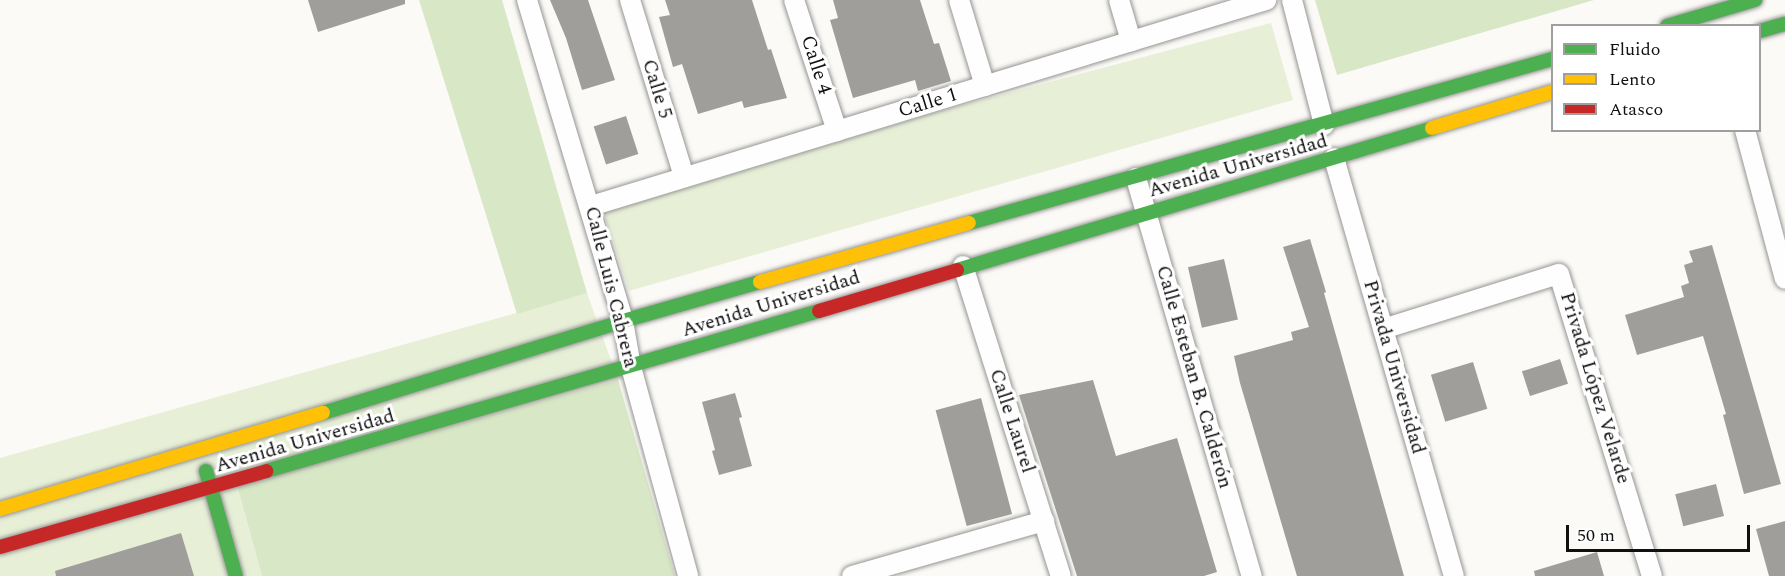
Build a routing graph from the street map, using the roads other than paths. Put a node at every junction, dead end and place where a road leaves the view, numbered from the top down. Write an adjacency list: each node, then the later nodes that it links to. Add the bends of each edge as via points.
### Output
1 (527, 0): 25 (street, Calle Luis Cabrera)
2 (630, 0): 23 (street, Calle 5)
3 (794, 0): 20 (street, Calle 4)
4 (959, 0): 15 (street)
5 (1119, 0): 13 (street)
6 (1266, 0): 13 (street, Calle 1)
7 (1292, 0): 18 (street)
8 (1755, 0): 9 (main road)
9 (1715, 19): 10 (main road)
10 (1681, 24)
11 (1785, 24): 12 (main road)
12 (1761, 31)
13 (1131, 41): 15 (street, Calle 1)
14 (1551, 59): 17 (main road, Avenida Universidad)
15 (985, 86): 20 (street, Calle 1)
16 (1551, 92): 19 (main road, Avenida Universidad)
17 (1434, 94): 18 (main road, Avenida Universidad); 19 (street)
18 (1324, 125): 24 (main road, Avenida Universidad)
19 (1441, 126): 22 (main road, Avenida Universidad)
20 (837, 131): 23 (street, Calle 1)
21 (1746, 132): 28 (street)
22 (1334, 158): 26 (main road, Avenida Universidad); 30 (street, Privada Universidad)
23 (684, 177): 25 (street, Calle 1)
24 (1136, 178): 26 (street, Calle Esteban B. Calderón); 29 (main road, Avenida Universidad)
25 (591, 206): 29 (street, Calle Luis Cabrera)
26 (1146, 213): 27 (main road, Avenida Universidad); 41 (street, Calle Esteban B. Calderón)
27 (963, 266): 31 (main road, Avenida Universidad); 35 (street, Calle Laurel)
28 (1785, 279)
29 (623, 321): 31 (street, Calle Luis Cabrera); 32 (main road, Avenida Universidad)
30 (1383, 329): 42 (street, Privada Universidad); 43 (street, Privada López Velarde, via 1559,274)
31 (631, 367): 33 (main road, Avenida Universidad); 38 (street, Calle Luis Cabrera)
32 (201, 452): 33 (main road); 34 (main road, Avenida Universidad)
33 (211, 488): 36 (main road, Avenida Universidad); 37 (main road)
34 (0, 509)
35 (1044, 522): 39 (street); 40 (street, Calle Laurel)
36 (0, 547)
37 (236, 576)
38 (688, 576)
39 (852, 576)
40 (1061, 576)
41 (1252, 576)
42 (1454, 576)
43 (1652, 576)

